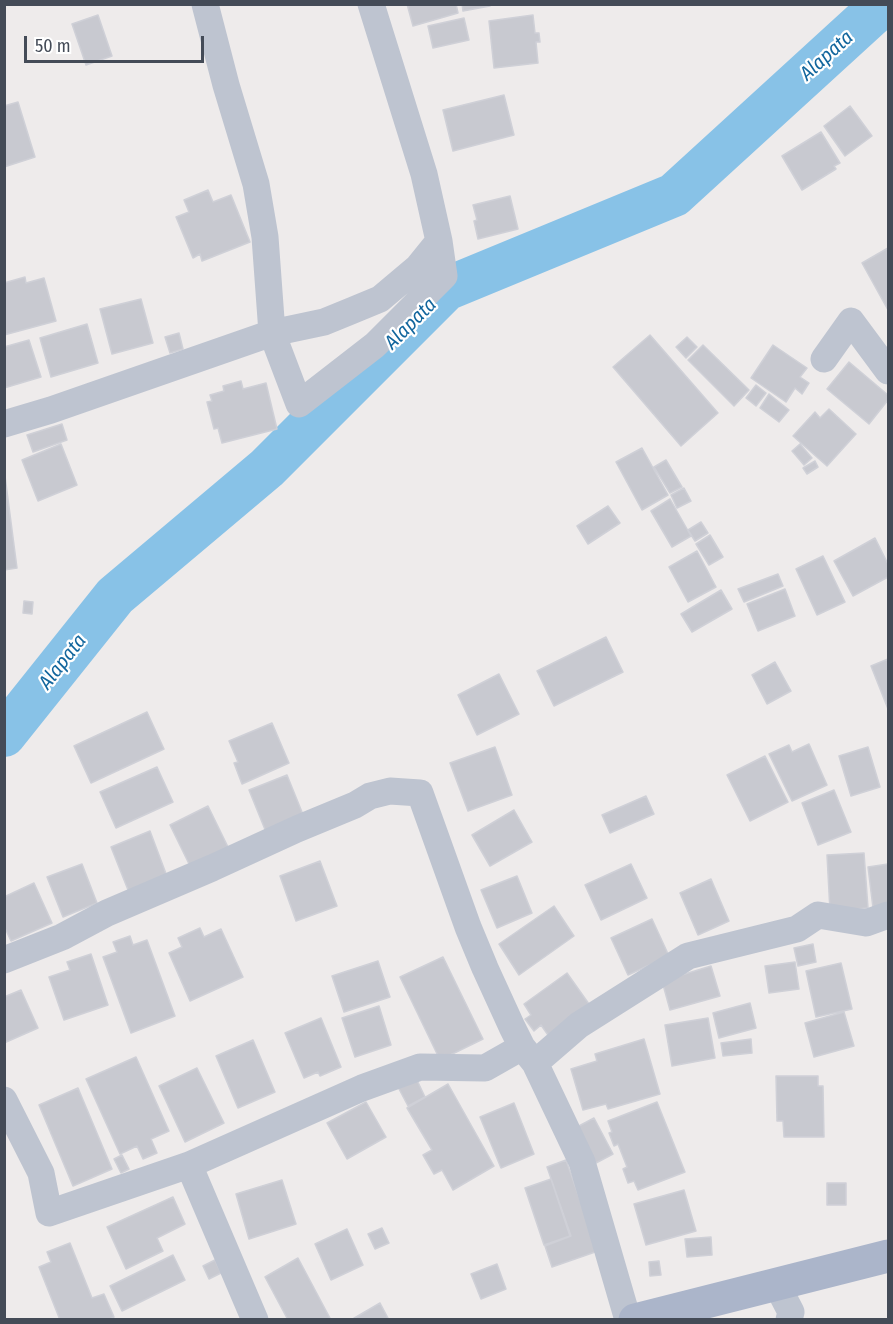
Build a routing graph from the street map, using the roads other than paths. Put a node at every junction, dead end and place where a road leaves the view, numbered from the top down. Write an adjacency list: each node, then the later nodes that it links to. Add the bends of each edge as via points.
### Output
1 (205, 4): 4 (street, via 256,184 265,237)
2 (371, 4): 3 (street, via 424,174)
3 (439, 241): 4 (street, via 418,267 380,298 324,322); 4 (street, via 444,276 375,345 299,404)
4 (272, 333): 7 (street)
5 (824, 359): 6 (street, via 851,321)
6 (888, 370)
7 (4, 424)
8 (888, 915): 10 (street, via 866,922 819,915 796,929 688,956)
9 (4, 960): 10 (street, via 370,796 390,791 420,792 468,927 512,1027)
10 (529, 1055): 12 (street, via 484,1068 420,1066); 16 (street, via 582,1162)
11 (4, 1100): 12 (street, via 41,1173 49,1213)
12 (189, 1165): 15 (street)
13 (888, 1256): 14 (main road)
14 (777, 1285): 17 (main road); 18 (street, via 791,1312)
15 (255, 1320)
16 (628, 1320)
17 (635, 1320)
18 (789, 1320)

